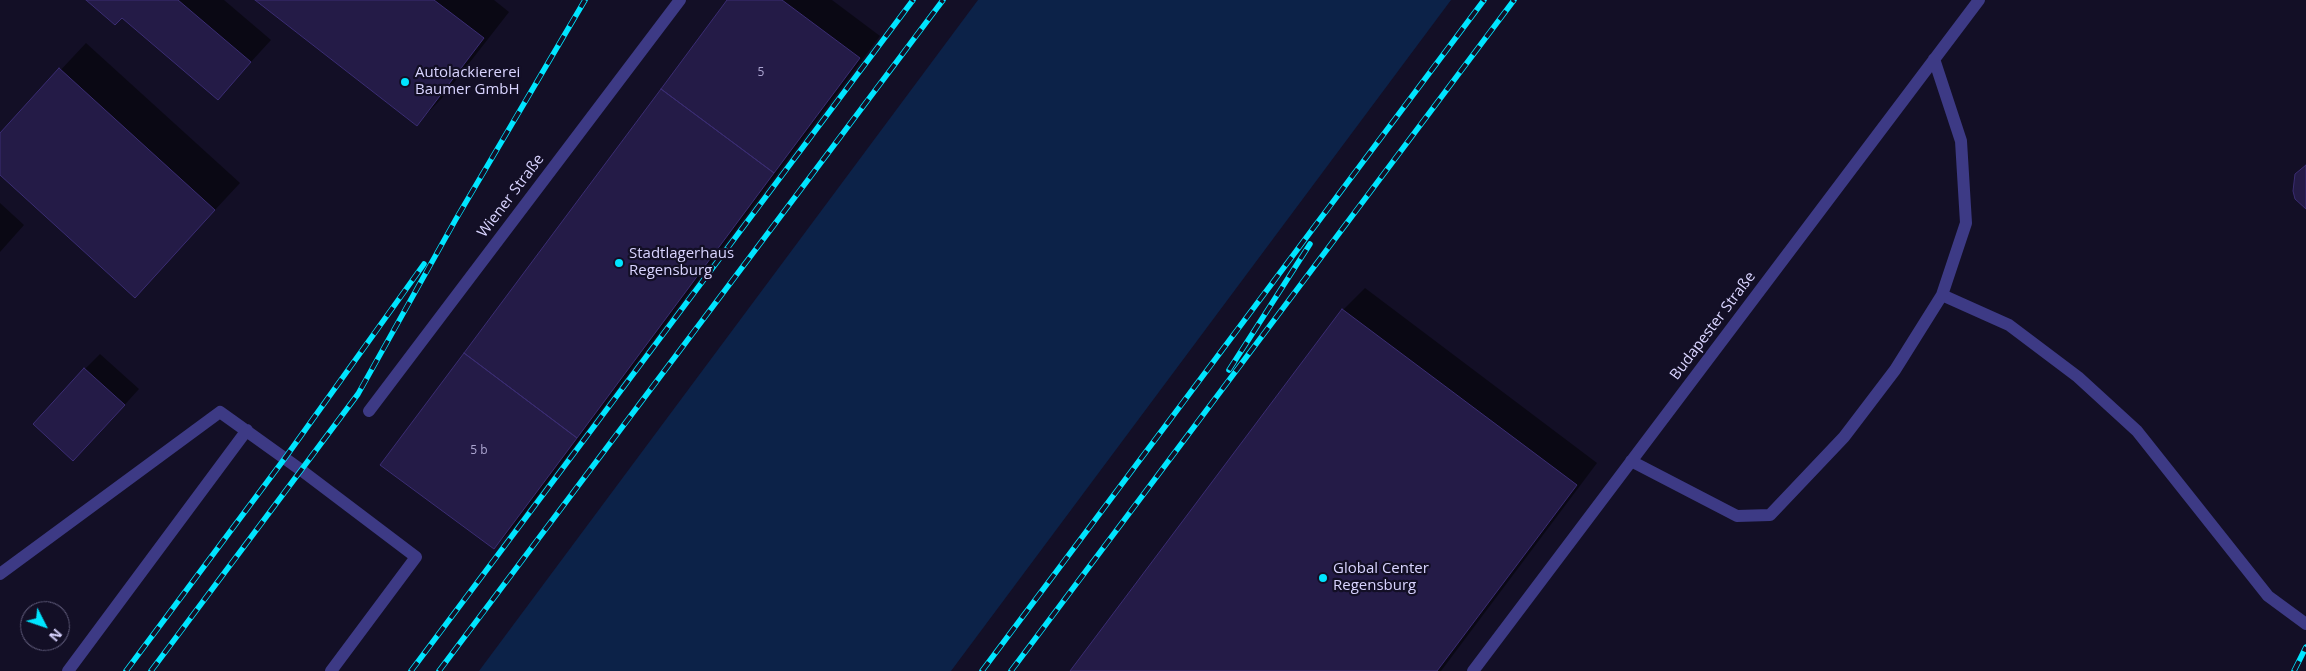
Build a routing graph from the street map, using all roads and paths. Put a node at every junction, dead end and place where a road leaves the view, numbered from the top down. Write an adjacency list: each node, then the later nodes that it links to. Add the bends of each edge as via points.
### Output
1 (680, 0): 5 (street, Wiener Straße)
2 (1979, 0): 3 (street, Budapester Straße)
3 (1934, 59): 4 (street, via 1961,141 1966,223); 7 (street, Budapester Straße)
4 (1942, 295): 7 (street, via 1894,370 1844,437 1770,515 1737,516); 9 (street, via 2009,325 2078,377 2137,431 2268,596)
5 (369, 411)
6 (247, 430): 8 (street, via 220,412); 10 (street); 11 (street, via 416,557)
7 (1631, 461): 12 (street, Budapester Straße)
8 (0, 574)
9 (2306, 624)
10 (68, 671)
11 (331, 671)
12 (1473, 671)

